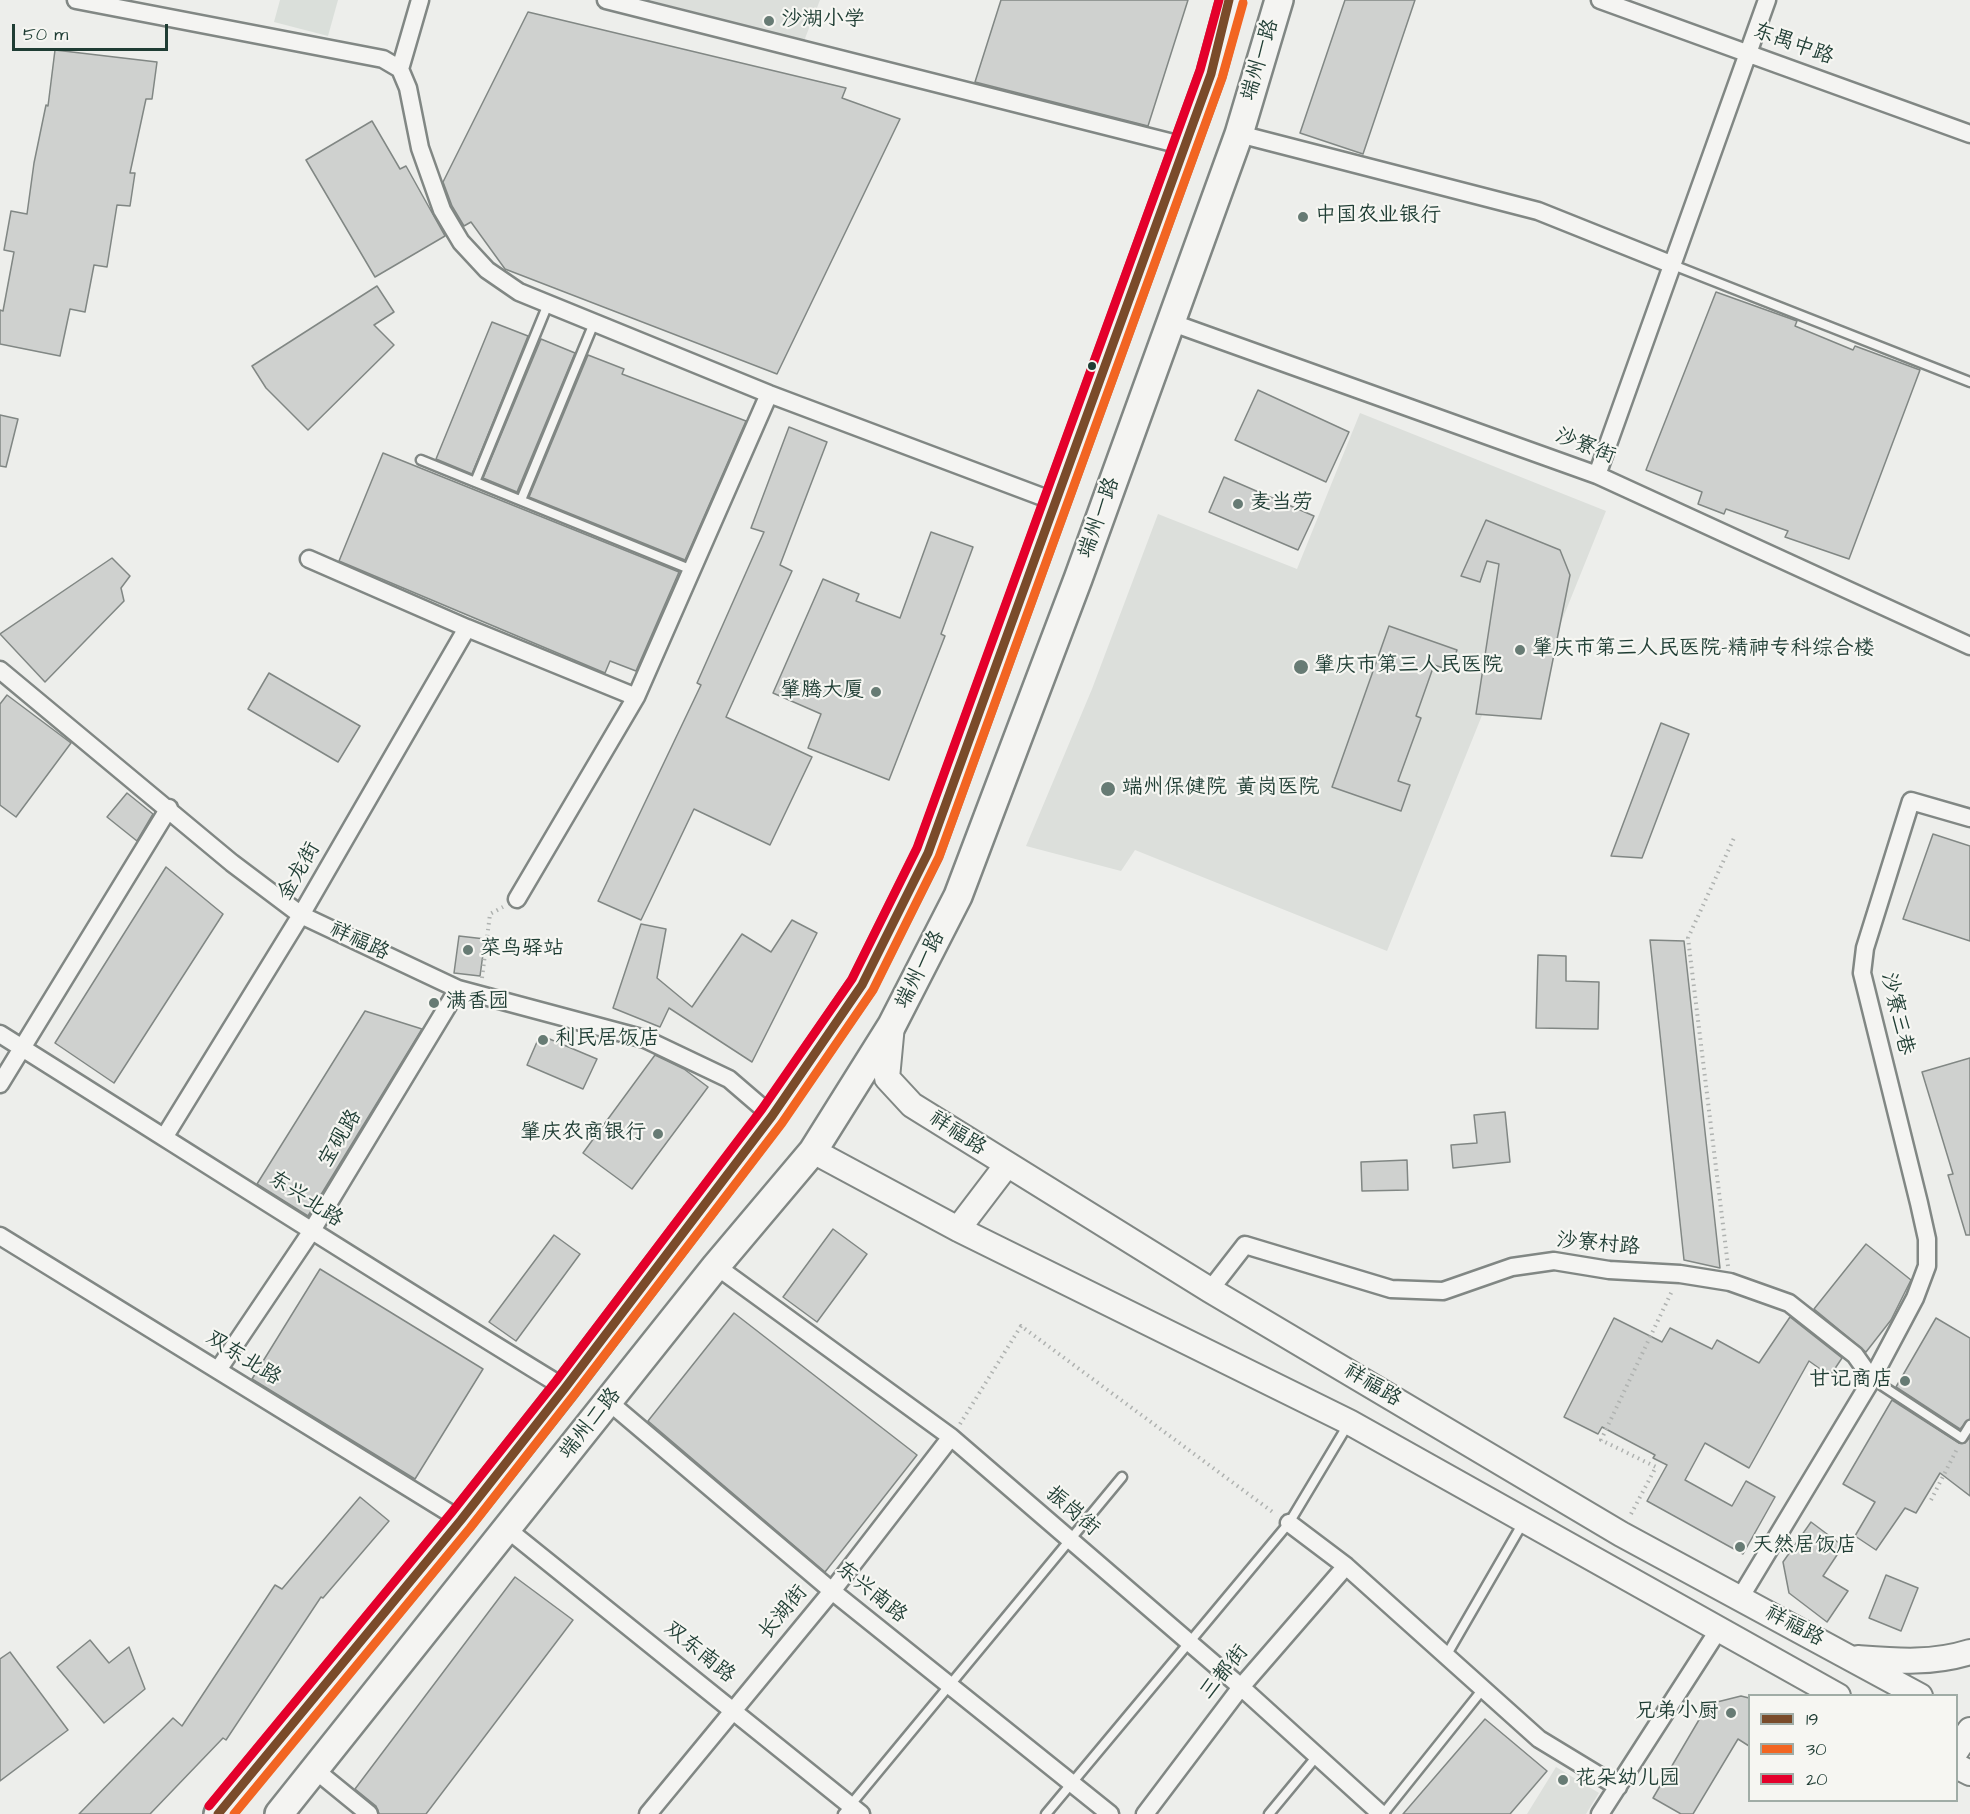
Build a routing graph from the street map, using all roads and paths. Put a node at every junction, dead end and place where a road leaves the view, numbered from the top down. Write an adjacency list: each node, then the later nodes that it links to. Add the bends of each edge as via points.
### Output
1 (76, 0): 9 (street, via 383,59)
2 (420, 0): 9 (street)
3 (606, 0): 14 (street)
4 (1279, 0): 11 (main road, 端州一路)
5 (1600, 0): 8 (street, 东禺中路)
6 (1767, 0): 8 (street)
7 (1230, 1): 10 (main road, 端州一路)
8 (1749, 53): 13 (street, 东禺中路); 15 (street)
9 (400, 69): 16 (street, via 408,88 420,148 442,210 461,242 487,270 519,292)
10 (1211, 75): 11 (main road); 14 (main road, 端州一路)
11 (1252, 88): 12 (main road, 端州一路)
12 (1239, 134): 15 (street, via 1538,212); 17 (main road, 端州一路)
13 (1970, 134)
14 (1185, 146): 25 (main road, 端州一路)
15 (1673, 265): 19 (lane); 22 (street)
16 (548, 304): 18 (street); 23 (lane)
17 (1170, 322): 22 (street, 沙寮街); 39 (main road, 端州一路, via 958,896)
18 (594, 323): 20 (street); 24 (lane)
19 (1970, 382)
20 (769, 394): 25 (street); 27 (street)
21 (422, 460): 23 (lane)
22 (1597, 475): 29 (street, 沙寮街)
23 (475, 482): 24 (lane)
24 (521, 500): 27 (lane)
25 (1056, 502): 43 (main road, 端州一路, via 928,853 862,985)
26 (309, 559): 28 (street)
27 (692, 570): 31 (street)
28 (467, 628): 31 (street); 36 (street, 金龙街)
29 (1970, 646)
30 (0, 670): 32 (street, 祥福路)
31 (636, 697): 35 (street)
32 (169, 808): 36 (street, 祥福路, via 232,863); 41 (street)
33 (1970, 818): 55 (street, 沙寮三巷, via 1911,801 1864,948 1862,973 1927,1239 1927,1266 1915,1298)
34 (1734, 838): 52 (path, via 1688,939)
35 (517, 899): 38 (path, via 490,914)
36 (301, 915): 37 (street, 祥福路); 44 (street, 金龙街)
37 (458, 989): 38 (street, 祥福路); 48 (street, 宝砚路)
38 (480, 995): 43 (street, 祥福路, via 645,1040 729,1079)
39 (892, 1025): 45 (main road, 端州二路); 46 (street, 祥福路, via 887,1078 912,1105)
40 (0, 1034): 41 (street, 东兴北路)
41 (22, 1048): 42 (street); 44 (street, 东兴北路)
42 (0, 1084)
43 (772, 1116): 56 (main road, 端州二路)
44 (165, 1136): 48 (street, 东兴北路)
45 (813, 1150): 47 (street, 祥福路); 50 (main road, 端州二路)
46 (1006, 1166): 47 (street); 53 (street, 祥福路)
47 (958, 1229): 58 (street, 祥福路)
48 (311, 1232): 54 (street, 宝砚路); 56 (street, 东兴北路)
49 (0, 1236): 54 (street, 双东北路)
50 (716, 1266): 57 (main road, 端州二路); 60 (street, 振岗街)
51 (1680, 1274): 52 (street, 沙寮村路); 53 (street, 沙寮村路, via 1609,1270 1554,1261 1512,1267 1443,1291 1391,1290 1245,1245); 68 (path, via 1601,1440 1656,1467)
52 (1730, 1282): 55 (street, 沙寮村路, via 1789,1304 1855,1355)
53 (1210, 1290): 68 (street, 祥福路)
54 (218, 1370): 65 (street, 双东北路)
55 (1872, 1379): 61 (lane); 72 (street)
56 (565, 1388): 65 (main road, 端州二路)
57 (609, 1402): 67 (main road, 端州二路); 71 (street, 东兴南路)
58 (1349, 1422): 64 (street, 祥福路); 66 (lane)
59 (1970, 1425): 61 (lane)
60 (951, 1437): 66 (path, via 1021,1326); 69 (street, 振岗街); 71 (street, 长湖街)
61 (1962, 1438): 63 (path)
62 (1122, 1477): 69 (lane)
63 (1931, 1500)
64 (1524, 1520): 73 (street, 祥福路); 76 (lane)
65 (461, 1521): 91 (main road, 端州二路)
66 (1289, 1523): 70 (street); 74 (lane)
67 (507, 1529): 83 (street, 双东南路); 87 (main road, 端州二路)
68 (1621, 1534): 72 (street, 祥福路)
69 (1070, 1540): 74 (street, 振岗街); 78 (lane)
70 (1346, 1566): 76 (street); 79 (street, 三都街)
71 (832, 1591): 78 (street, 东兴南路); 83 (street, 长湖街)
72 (1740, 1598): 77 (street, 祥福路)
73 (1719, 1629): 81 (street, 祥福路); 89 (street)
74 (1189, 1642): 79 (street, 振岗街); 88 (lane)
75 (1970, 1652): 77 (street, via 1919,1662)
76 (1446, 1656): 80 (street)
77 (1853, 1658): 81 (street); 82 (street, 祥福路)
78 (950, 1685): 88 (street, 东兴南路); 90 (lane)
79 (1241, 1687): 86 (street, 振岗街); 97 (street, 三都街)
80 (1483, 1689): 89 (street, via 1539,1739); 99 (lane)
81 (1832, 1692)
82 (1918, 1694)
83 (732, 1709): 90 (street, 双东南路); 94 (street, 长湖街)
84 (1970, 1730): 85 (street)
85 (1958, 1748)
86 (1317, 1756): 98 (lane); 99 (street, 振岗街)
87 (314, 1769): 92 (main road, 端州二路); 93 (street)
88 (1071, 1783): 95 (lane); 96 (street, 东兴南路)
89 (1618, 1787): 100 (street)
90 (852, 1811)
91 (218, 1814)
92 (279, 1814)
93 (369, 1814)
94 (648, 1814)
95 (1046, 1814)
96 (1110, 1814)
97 (1146, 1814)
98 (1269, 1814)
99 (1382, 1814)
100 (1600, 1814)

